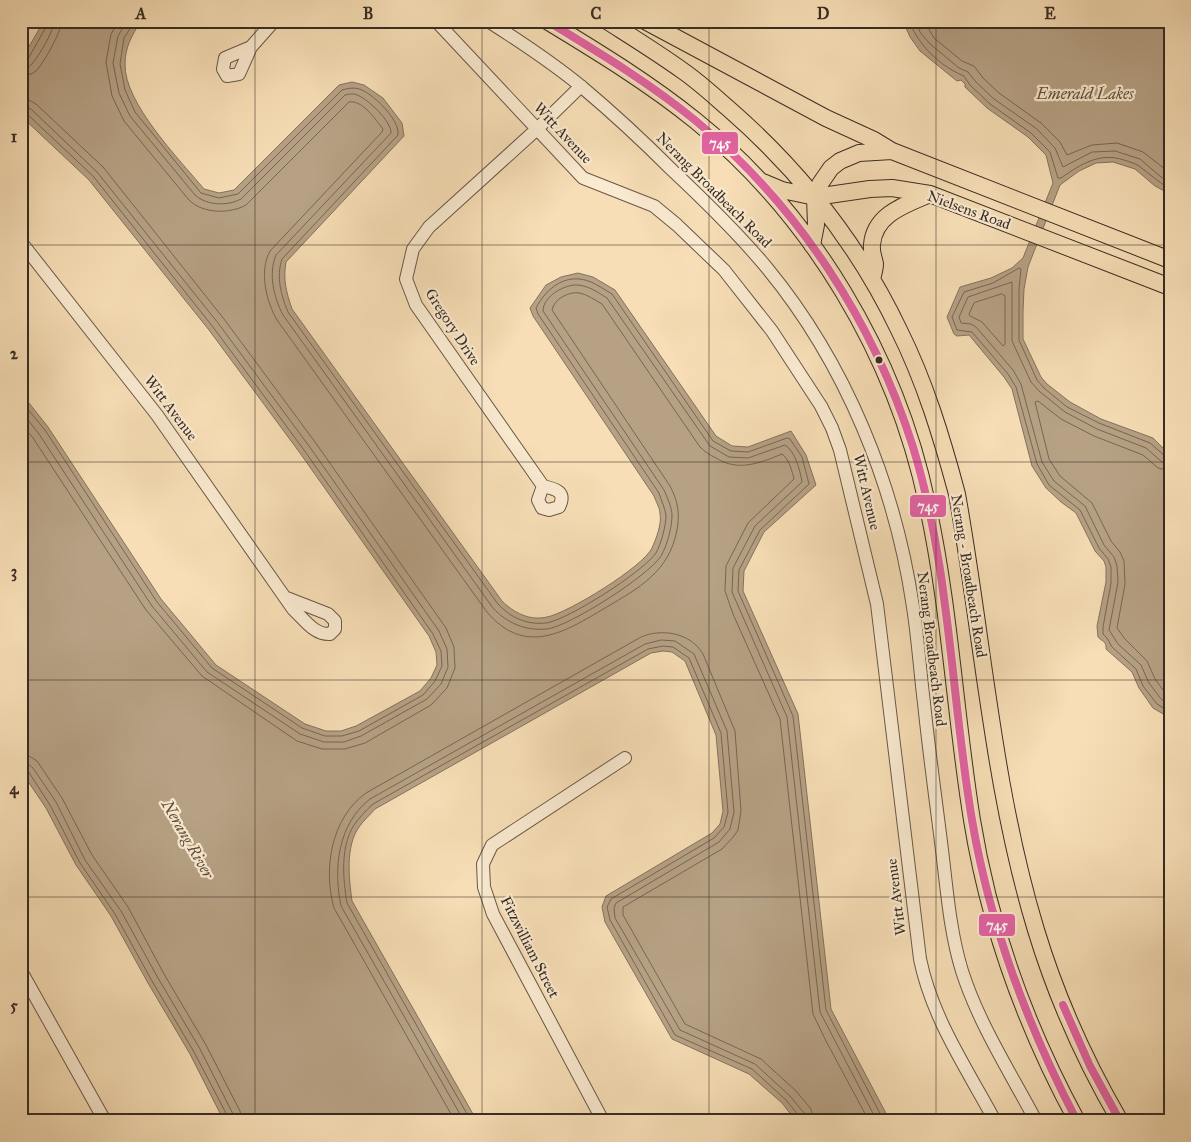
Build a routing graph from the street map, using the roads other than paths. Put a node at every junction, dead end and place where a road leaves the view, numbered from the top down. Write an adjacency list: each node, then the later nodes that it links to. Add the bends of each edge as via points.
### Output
1 (274, 21): 7 (street)
2 (436, 21): 9 (street, Witt Avenue)
3 (488, 21): 8 (street, Nerang Broadbeach Road)
4 (547, 21): 11 (main road, Nerang - Broadbeach Road, via 664,96 699,123)
5 (606, 21): 13 (main road, Nerang - Broadbeach Road, via 684,71 710,92 758,135)
6 (645, 21): 10 (main road, Nielsens Road)
7 (251, 47)
8 (581, 86): 9 (street, Gregory Drive); 26 (street, Nerang Broadbeach Road, via 719,215 768,270 832,365 861,423 887,494 913,607 955,945 978,1011)
9 (538, 129): 19 (street, Gregory Drive, via 429,227 413,249 406,279 416,305); 25 (street, Witt Avenue, via 583,178 654,206 712,257 772,332 832,428 877,604 925,982 943,1024)
10 (892, 151): 13 (main road, via 859,153 840,161 825,175); 16 (main road, Nielsens Road)
11 (760, 181): 13 (main road, Nielsens Road); 15 (main road, Nerang - Broadbeach Road)
12 (930, 194): 13 (main road, Nielsens Road, via 892,188); 17 (main road, via 897,208 883,220 873,237 875,265); 18 (main road, Nielsens Road)
13 (815, 197): 15 (main road, via 816,225); 17 (main road, Nerang - Broadbeach Road)
14 (21, 242): 20 (street, Witt Avenue, via 157,415)
15 (812, 245): 27 (main road, Nerang - Broadbeach Road, via 877,356 912,446 928,504 938,564 958,728 982,871 1013,979 1034,1034)
16 (1170, 260)
17 (872, 279): 28 (main road, Nerang - Broadbeach Road, via 917,370 957,494 1006,802 1036,931 1068,1018)
18 (1170, 287)
19 (543, 486)
20 (286, 598)
21 (625, 758): 24 (street, Fitzwilliam Street, via 492,845 483,864 484,887 493,914)
22 (21, 971): 23 (street)
23 (105, 1121)
24 (604, 1121)
25 (995, 1121)
26 (1036, 1121)
27 (1077, 1121)
28 (1120, 1121)

